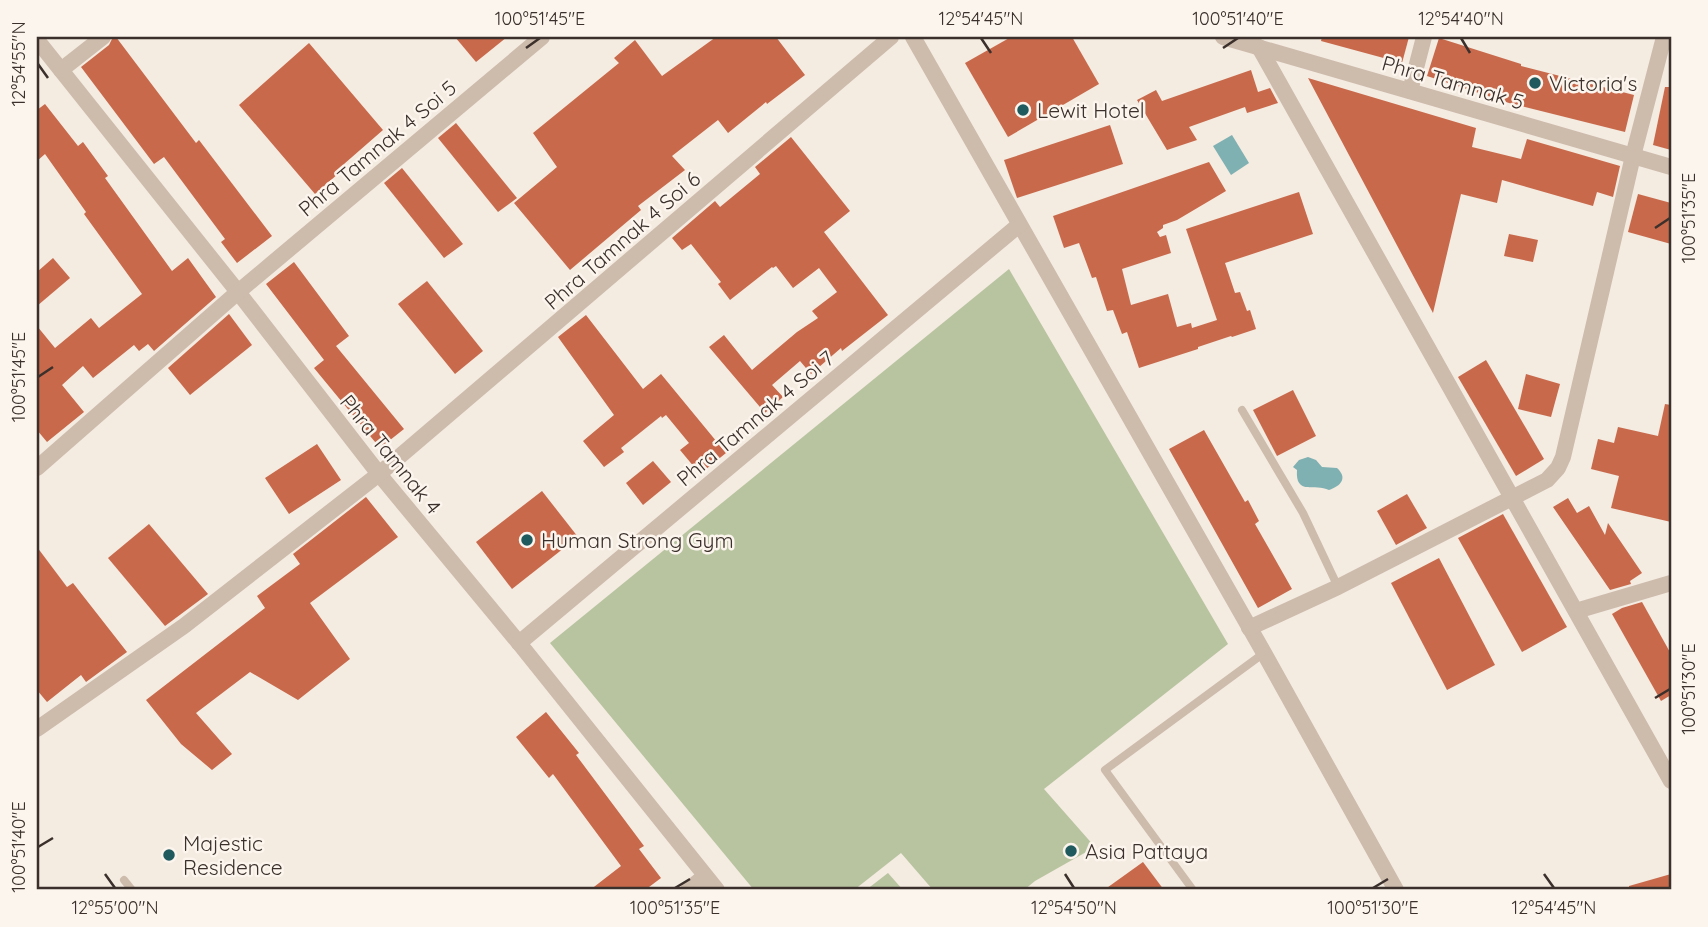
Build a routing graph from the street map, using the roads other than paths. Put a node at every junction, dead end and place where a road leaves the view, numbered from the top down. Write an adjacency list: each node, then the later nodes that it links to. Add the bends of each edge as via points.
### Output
1 (103, 37): 10 (street)
2 (542, 37): 15 (street, Phra Tamnak 4 Soi 5)
3 (891, 37): 18 (street, Phra Tamnak 4 Soi 6)
4 (1223, 37): 9 (street, Phra Tamnak 5)
5 (1424, 37): 11 (street)
6 (1664, 37): 12 (street)
7 (37, 40): 10 (street, Phra Tamnak 4)
8 (921, 40): 14 (street)
9 (1259, 47): 11 (street, Phra Tamnak 5); 19 (street)
10 (61, 71): 15 (street, Phra Tamnak 4)
11 (1410, 91): 12 (street, Phra Tamnak 5)
12 (1633, 156): 13 (street, Phra Tamnak 5); 19 (street, via 1563,457 1547,480)
13 (1671, 167)
14 (1019, 225): 23 (street); 24 (street, Phra Tamnak 4 Soi 7)
15 (238, 292): 17 (street, Phra Tamnak 4 Soi 5); 18 (street, Phra Tamnak 4)
16 (1242, 410): 21 (lane, via 1303,513)
17 (37, 468)
18 (379, 474): 24 (street, Phra Tamnak 4); 26 (street, Phra Tamnak 4 Soi 6, via 184,626)
19 (1512, 498): 21 (street); 22 (street)
20 (1671, 583): 22 (street)
21 (1338, 587): 23 (street)
22 (1576, 611): 27 (street)
23 (1249, 628): 25 (street)
24 (519, 643): 28 (street, Phra Tamnak 4)
25 (1264, 653): 33 (lane, via 1105,770); 34 (street)
26 (37, 729)
27 (1671, 781)
28 (705, 876): 31 (street); 32 (street, Phra Tamnak 4)
29 (124, 880): 30 (lane)
30 (132, 890)
31 (688, 890)
32 (717, 890)
33 (1193, 890)
34 (1396, 890)

